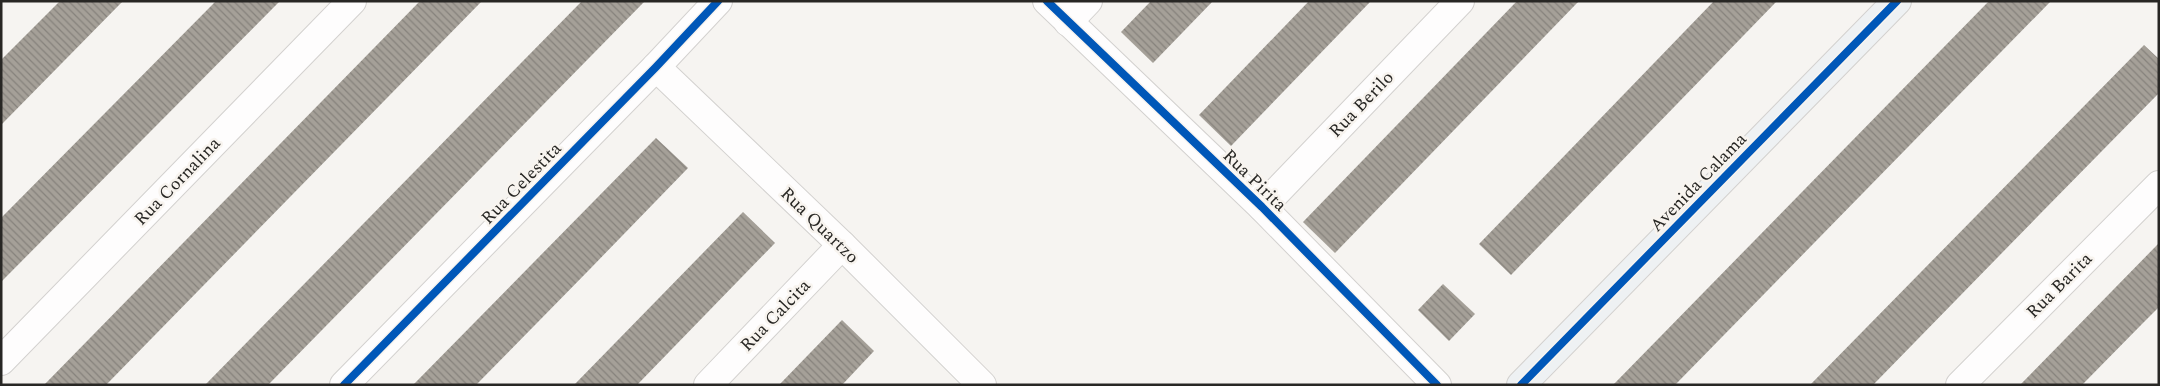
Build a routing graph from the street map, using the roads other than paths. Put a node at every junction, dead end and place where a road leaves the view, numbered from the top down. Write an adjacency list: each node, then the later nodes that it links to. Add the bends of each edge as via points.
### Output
1 (352, 1): 12 (street, Rua Cornalina)
2 (718, 1): 8 (street, Rua Celestita)
3 (1047, 1): 7 (street, Rua Pirita)
4 (1088, 1): 7 (street)
5 (1460, 1): 10 (street, Rua Berilo)
6 (1897, 1): 17 (street, Avenida Calama)
7 (1068, 22): 10 (street, Rua Pirita)
8 (656, 67): 11 (street, Rua Quartzo); 13 (street, Rua Celestita)
9 (2159, 185): 18 (street, Rua Barita)
10 (1262, 207): 16 (street, Rua Pirita)
11 (842, 245): 14 (street, Rua Calcita); 15 (street, Rua Quartzo)
12 (1, 361)
13 (344, 385)
14 (708, 385)
15 (982, 385)
16 (1437, 385)
17 (1521, 385)
18 (1960, 385)

